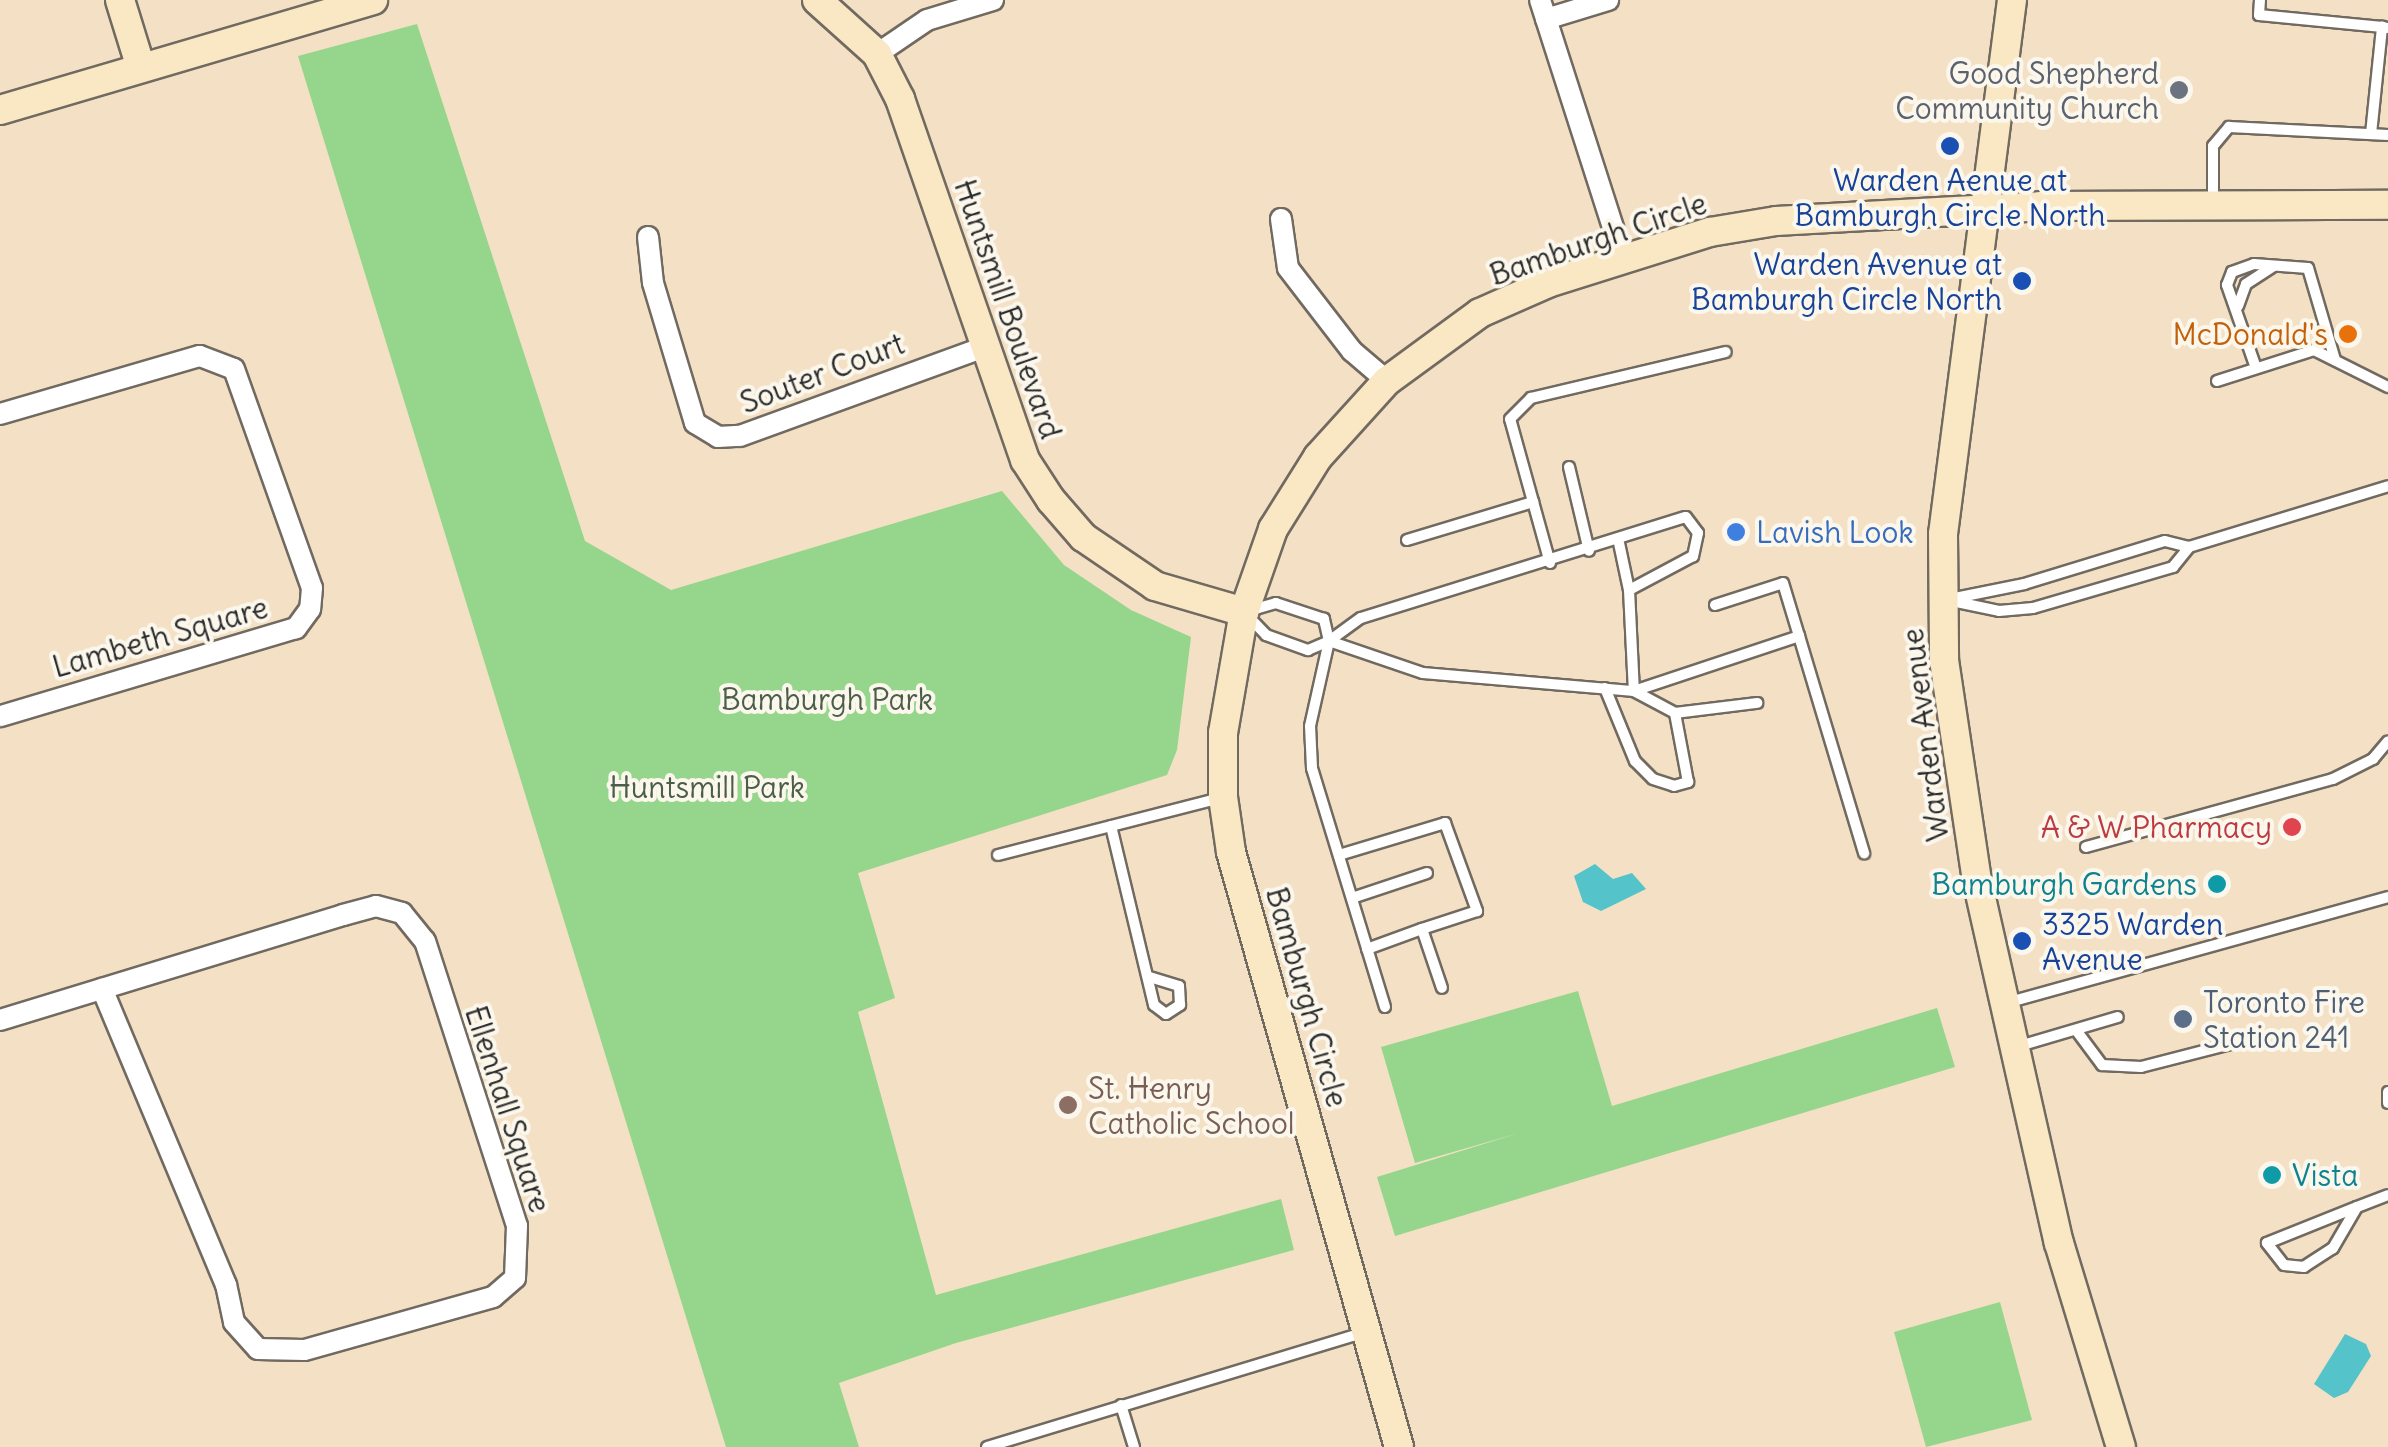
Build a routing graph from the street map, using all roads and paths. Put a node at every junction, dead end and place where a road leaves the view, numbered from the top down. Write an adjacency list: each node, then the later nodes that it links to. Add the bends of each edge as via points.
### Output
1 (120, 0): 11 (street)
2 (373, 0): 11 (street)
3 (816, 0): 10 (street, Huntsmill Boulevard)
4 (993, 0): 10 (street, via 927,20)
5 (1608, 0): 8 (street)
6 (2012, 0): 18 (street, Warden Avenue)
7 (2260, 0): 9 (lane, via 2259,15)
8 (1543, 9): 21 (street)
9 (2385, 28): 12 (lane)
10 (876, 54): 24 (street, Huntsmill Boulevard, via 916,139)
11 (142, 68): 13 (street)
12 (2382, 84): 14 (lane)
13 (0, 110)
14 (2371, 134): 15 (lane); 16 (lane, via 2228,127 2213,146)
15 (2388, 135)
16 (2213, 202): 17 (street, Bamburgh Circle); 18 (street, Bamburgh Circle)
17 (2388, 205)
18 (1986, 208): 21 (street, Bamburgh Circle, via 1776,221 1710,232); 41 (street, Warden Avenue, via 1943,534)
19 (1281, 219): 28 (street, via 1288,268 1352,351)
20 (648, 237): 24 (street, Souter Court, via 653,283 694,423 718,437 740,436)
21 (1624, 261): 28 (street, Bamburgh Circle, via 1548,283 1480,313)
22 (2278, 265): 23 (lane, via 2246,284); 23 (lane, via 2232,272 2228,290); 26 (lane, via 2311,272)
23 (2238, 307): 27 (lane)
24 (984, 347): 43 (street, Huntsmill Boulevard, via 1025,460 1084,537 1155,586)
25 (1726, 352): 34 (lane, via 1531,398 1510,419)
26 (2335, 360): 27 (lane, via 2314,350); 30 (lane)
27 (2256, 368): 29 (lane)
28 (1387, 381): 43 (street, Bamburgh Circle, via 1296,488 1262,555)
29 (2216, 381)
30 (2388, 387)
31 (0, 414): 50 (street, Lambeth Square, via 200,356 234,369 312,588 310,608 296,628)
32 (1568, 467): 38 (lane)
33 (2388, 486): 37 (lane)
34 (1533, 502): 35 (lane); 39 (lane)
35 (1407, 540)
36 (1619, 542): 38 (lane); 40 (lane); 40 (lane, via 1686,517 1698,533 1694,556)
37 (2190, 547): 41 (lane, via 2165,542); 41 (lane, via 2173,566 2033,608 1998,611)
38 (1590, 551): 39 (lane)
39 (1550, 563): 45 (lane, via 1361,618)
40 (1629, 590): 47 (lane)
41 (1944, 600): 66 (street, Warden Avenue, via 1951,726)
42 (1715, 605): 44 (lane, via 1784,583)
43 (1244, 612): 45 (lane, via 1266,635 1308,650); 45 (lane, via 1285,606 1324,619); 52 (street, Bamburgh Circle, via 1223,733)
44 (1799, 636): 47 (lane); 56 (lane)
45 (1328, 641): 46 (lane, via 1424,673); 55 (lane, via 1310,726 1312,768)
46 (1605, 688): 47 (lane); 49 (lane, via 1636,761 1653,780 1674,786 1688,782)
47 (1634, 690): 49 (lane)
48 (1756, 704): 49 (lane)
49 (1676, 714)
50 (0, 716)
51 (2388, 741): 54 (lane, via 2372,759 2334,779)
52 (1222, 797): 53 (lane); 77 (street, Bamburgh Circle, via 1231,852)
53 (1111, 826): 57 (lane); 63 (lane)
54 (2086, 848)
55 (1339, 854): 60 (lane); 61 (lane, via 1445,823 1477,911)
56 (1864, 854)
57 (998, 855)
58 (1427, 874): 60 (lane)
59 (2388, 896): 66 (lane)
60 (1352, 898): 62 (lane)
61 (1422, 930): 62 (lane); 64 (lane)
62 (1367, 949): 67 (lane)
63 (1150, 977)
64 (1442, 988)
65 (102, 989): 65 (street, Ellenhall Square, via 226,1285 234,1322 258,1350 304,1350 493,1297 515,1278 517,1226 424,941 402,913 376,906 343,914); 69 (street, Ellenhall Square)
66 (2005, 1003): 72 (street, Warden Avenue)
67 (1384, 1007)
68 (2118, 1017): 70 (lane)
69 (0, 1020)
70 (2076, 1030): 71 (lane, via 2102,1065); 72 (lane)
71 (2246, 1040)
72 (2016, 1047): 82 (street, Warden Avenue, via 2058,1244)
73 (2388, 1092): 74 (lane)
74 (2388, 1103)
75 (2388, 1195): 76 (lane)
76 (2357, 1207): 76 (lane, via 2286,1236 2268,1243 2284,1265 2304,1267 2332,1248)
77 (1369, 1331): 78 (lane); 81 (street, Bamburgh Circle)
78 (1122, 1406): 79 (lane); 80 (lane)
79 (987, 1447)
80 (1134, 1447)
81 (1399, 1447)
82 (2122, 1447)

